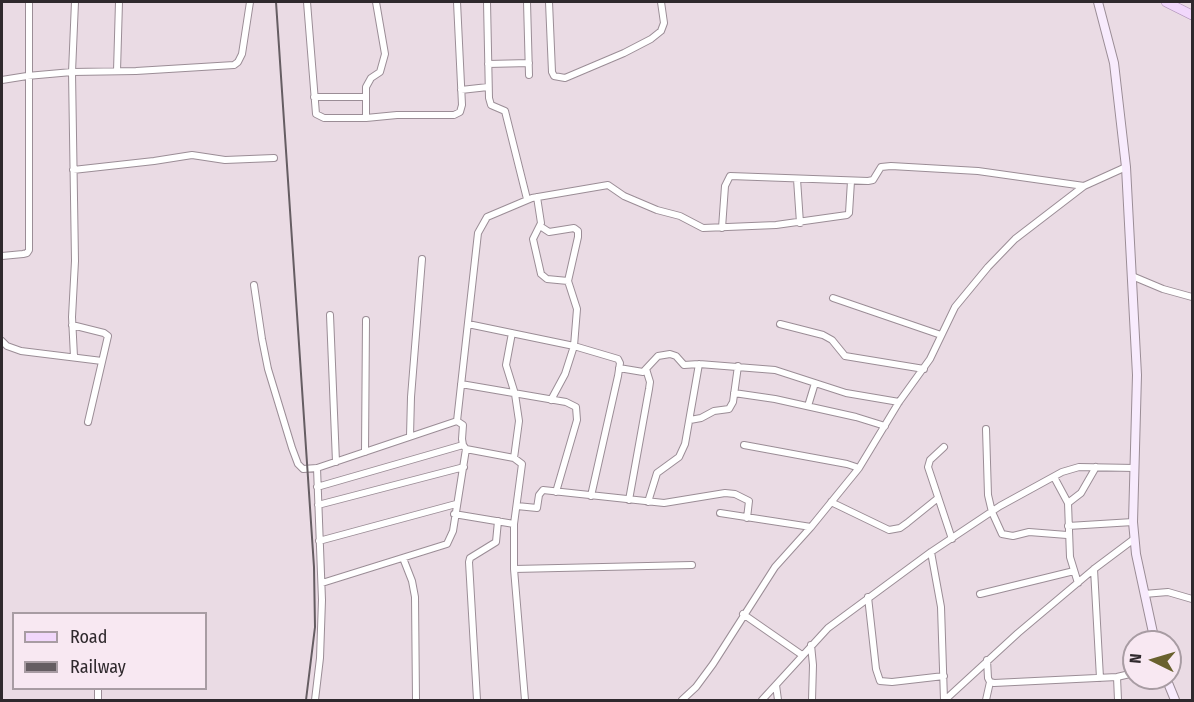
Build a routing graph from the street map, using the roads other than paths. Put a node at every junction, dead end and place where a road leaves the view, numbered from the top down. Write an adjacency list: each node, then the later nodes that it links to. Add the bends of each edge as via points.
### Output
1 (29, 2): 19 (street)
2 (75, 2): 18 (street)
3 (119, 2): 17 (street)
4 (250, 2): 17 (street, via 242,54 234,65)
5 (307, 2): 24 (street)
6 (376, 2): 25 (street, via 385,54 380,72 368,81)
7 (458, 2): 23 (street)
8 (487, 2): 16 (street)
9 (527, 2): 15 (street)
10 (549, 2): 11 (street, via 552,72 559,78 574,75 651,39 664,23)
11 (661, 2)
12 (1098, 2): 28 (street, via 1114,63)
13 (1166, 2): 14 (main road)
14 (1192, 15)
15 (529, 63): 16 (street); 20 (street)
16 (488, 64): 22 (street)
17 (117, 71): 18 (street)
18 (72, 72): 19 (street); 29 (street)
19 (27, 75): 21 (street); 38 (street, via 28,250)
20 (529, 75)
21 (2, 80)
22 (488, 87): 23 (street); 34 (street, via 491,105 505,111)
23 (461, 90): 26 (street, via 460,112 453,116 398,114)
24 (314, 97): 25 (street); 26 (street, via 319,117)
25 (364, 97): 26 (street)
26 (366, 118)
27 (274, 158): 29 (street, via 225,160 192,155)
28 (1126, 167): 32 (street); 40 (street)
29 (73, 170): 49 (street)
30 (797, 179): 31 (street); 35 (street); 37 (street, via 730,176 725,186)
31 (851, 181): 32 (street, via 873,180 881,167 891,166 978,171); 35 (street, via 847,216)
32 (1084, 186): 51 (street, via 1007,246 956,307)
33 (537, 197): 34 (street); 36 (street); 37 (street, via 608,185 624,196 680,216 698,227)
34 (527, 199): 47 (street, via 488,217 478,233)
35 (800, 223): 37 (street)
36 (540, 226): 41 (street, via 533,239 541,274 547,279); 41 (street, via 549,232 574,228 578,231)
37 (722, 228)
38 (2, 256)
39 (422, 259): 73 (street)
40 (1132, 276): 43 (street); 84 (street, via 1137,375)
41 (568, 281): 53 (street, via 577,309)
42 (254, 285): 82 (street, via 268,369 292,448 303,469)
43 (1192, 297)
44 (833, 298): 51 (street)
45 (330, 315): 79 (street)
46 (366, 320): 77 (street)
47 (468, 324): 50 (street); 62 (street)
48 (780, 324): 60 (street, via 823,335 845,356)
49 (72, 325): 54 (street); 55 (street, via 107,334)
50 (512, 333): 53 (street); 64 (street, via 506,365)
51 (941, 335): 60 (street)
52 (2, 341): 54 (street, via 21,351)
53 (574, 346): 58 (street, via 614,356); 65 (street)
54 (74, 357): 55 (street)
55 (102, 361): 70 (street)
56 (699, 364): 57 (street); 59 (street, via 684,365 676,356 664,353); 68 (street)
57 (738, 366): 61 (street, via 775,370); 63 (street)
58 (619, 368): 59 (street, via 639,372); 88 (street)
59 (646, 369): 90 (street, via 650,388)
60 (924, 369): 66 (street)
61 (815, 383): 66 (street); 67 (street)
62 (461, 384): 64 (street); 69 (street)
63 (734, 393): 67 (street); 68 (street, via 729,409)
64 (515, 394): 65 (street); 78 (street, via 519,421)
65 (551, 400): 87 (street, via 572,405 578,413)
66 (899, 402): 71 (street)
67 (808, 406): 71 (street)
68 (690, 420): 91 (street, via 683,451 657,473)
69 (457, 421): 73 (street); 75 (street, via 464,425)
70 (87, 422)
71 (885, 426): 83 (street)
72 (986, 429): 97 (street)
73 (410, 436): 77 (street)
74 (744, 445): 83 (street)
75 (465, 447): 78 (street); 80 (street); 86 (street)
76 (944, 447): 89 (street, via 928,464)
77 (364, 452): 79 (street)
78 (514, 458): 96 (street, via 522,464)
79 (336, 462): 82 (street)
80 (464, 467): 94 (street); 95 (street)
81 (1096, 467): 84 (street); 85 (street, via 1079,467); 93 (street, via 1082,493)
82 (317, 468): 86 (street)
83 (860, 468): 92 (street)
84 (1135, 468): 102 (street)
85 (1054, 477): 93 (street); 97 (street)
86 (317, 488): 94 (street)
87 (556, 492): 88 (street); 96 (street, via 541,492 537,508)
88 (591, 496): 90 (street)
89 (938, 498): 92 (street, via 900,528 890,530); 107 (street)
90 (629, 500): 91 (street)
91 (648, 502): 100 (street, via 671,503 720,493 735,494 749,501)
92 (831, 502): 105 (street)
93 (1068, 503): 104 (street)
94 (318, 504): 109 (street)
95 (456, 504): 99 (street); 109 (street)
96 (517, 506): 103 (street)
97 (992, 512): 106 (street, via 1002,534 1007,536 1029,532); 107 (street)
98 (720, 513): 100 (street)
99 (454, 514): 101 (street); 111 (street, via 447,544)
100 (747, 518): 105 (street)
101 (498, 521): 103 (street); 135 (street, via 496,542 469,562)
102 (1133, 522): 104 (street); 108 (street)
103 (514, 524): 113 (street)
104 (1068, 526): 106 (street)
105 (811, 527): 122 (street, via 775,567)
106 (1067, 535): 115 (street)
107 (952, 539): 110 (street)
108 (1134, 539): 114 (street); 119 (street)
109 (320, 541): 116 (street)
110 (931, 552): 120 (street); 127 (street, via 941,607)
111 (403, 558): 116 (street); 134 (street, via 415,597)
112 (692, 565): 113 (street)
113 (514, 569): 136 (street)
114 (1094, 569): 117 (street); 130 (street)
115 (1074, 572): 117 (street); 118 (street)
116 (322, 582): 133 (street)
117 (1078, 583): 126 (street)
118 (980, 594)
119 (1144, 594): 121 (street, via 1168,592); 123 (street)
120 (868, 597): 124 (street); 127 (street, via 880,681)
121 (1192, 599)
122 (743, 614): 125 (street); 137 (street, via 713,664)
123 (1152, 630)
124 (812, 645): 125 (street); 140 (street)
125 (802, 656): 132 (street)
126 (987, 660): 131 (street); 141 (street)
127 (944, 676): 141 (street)
128 (1122, 676): 129 (street)
129 (1117, 677): 130 (street); 143 (street)
130 (1100, 678): 131 (street)
131 (990, 682): 142 (street)
132 (776, 685): 138 (street); 139 (street)
133 (315, 700)
134 (416, 700)
135 (477, 700)
136 (525, 700)
137 (682, 700)
138 (762, 700)
139 (778, 700)
140 (812, 700)
141 (944, 700)
142 (986, 700)
143 (1118, 700)

